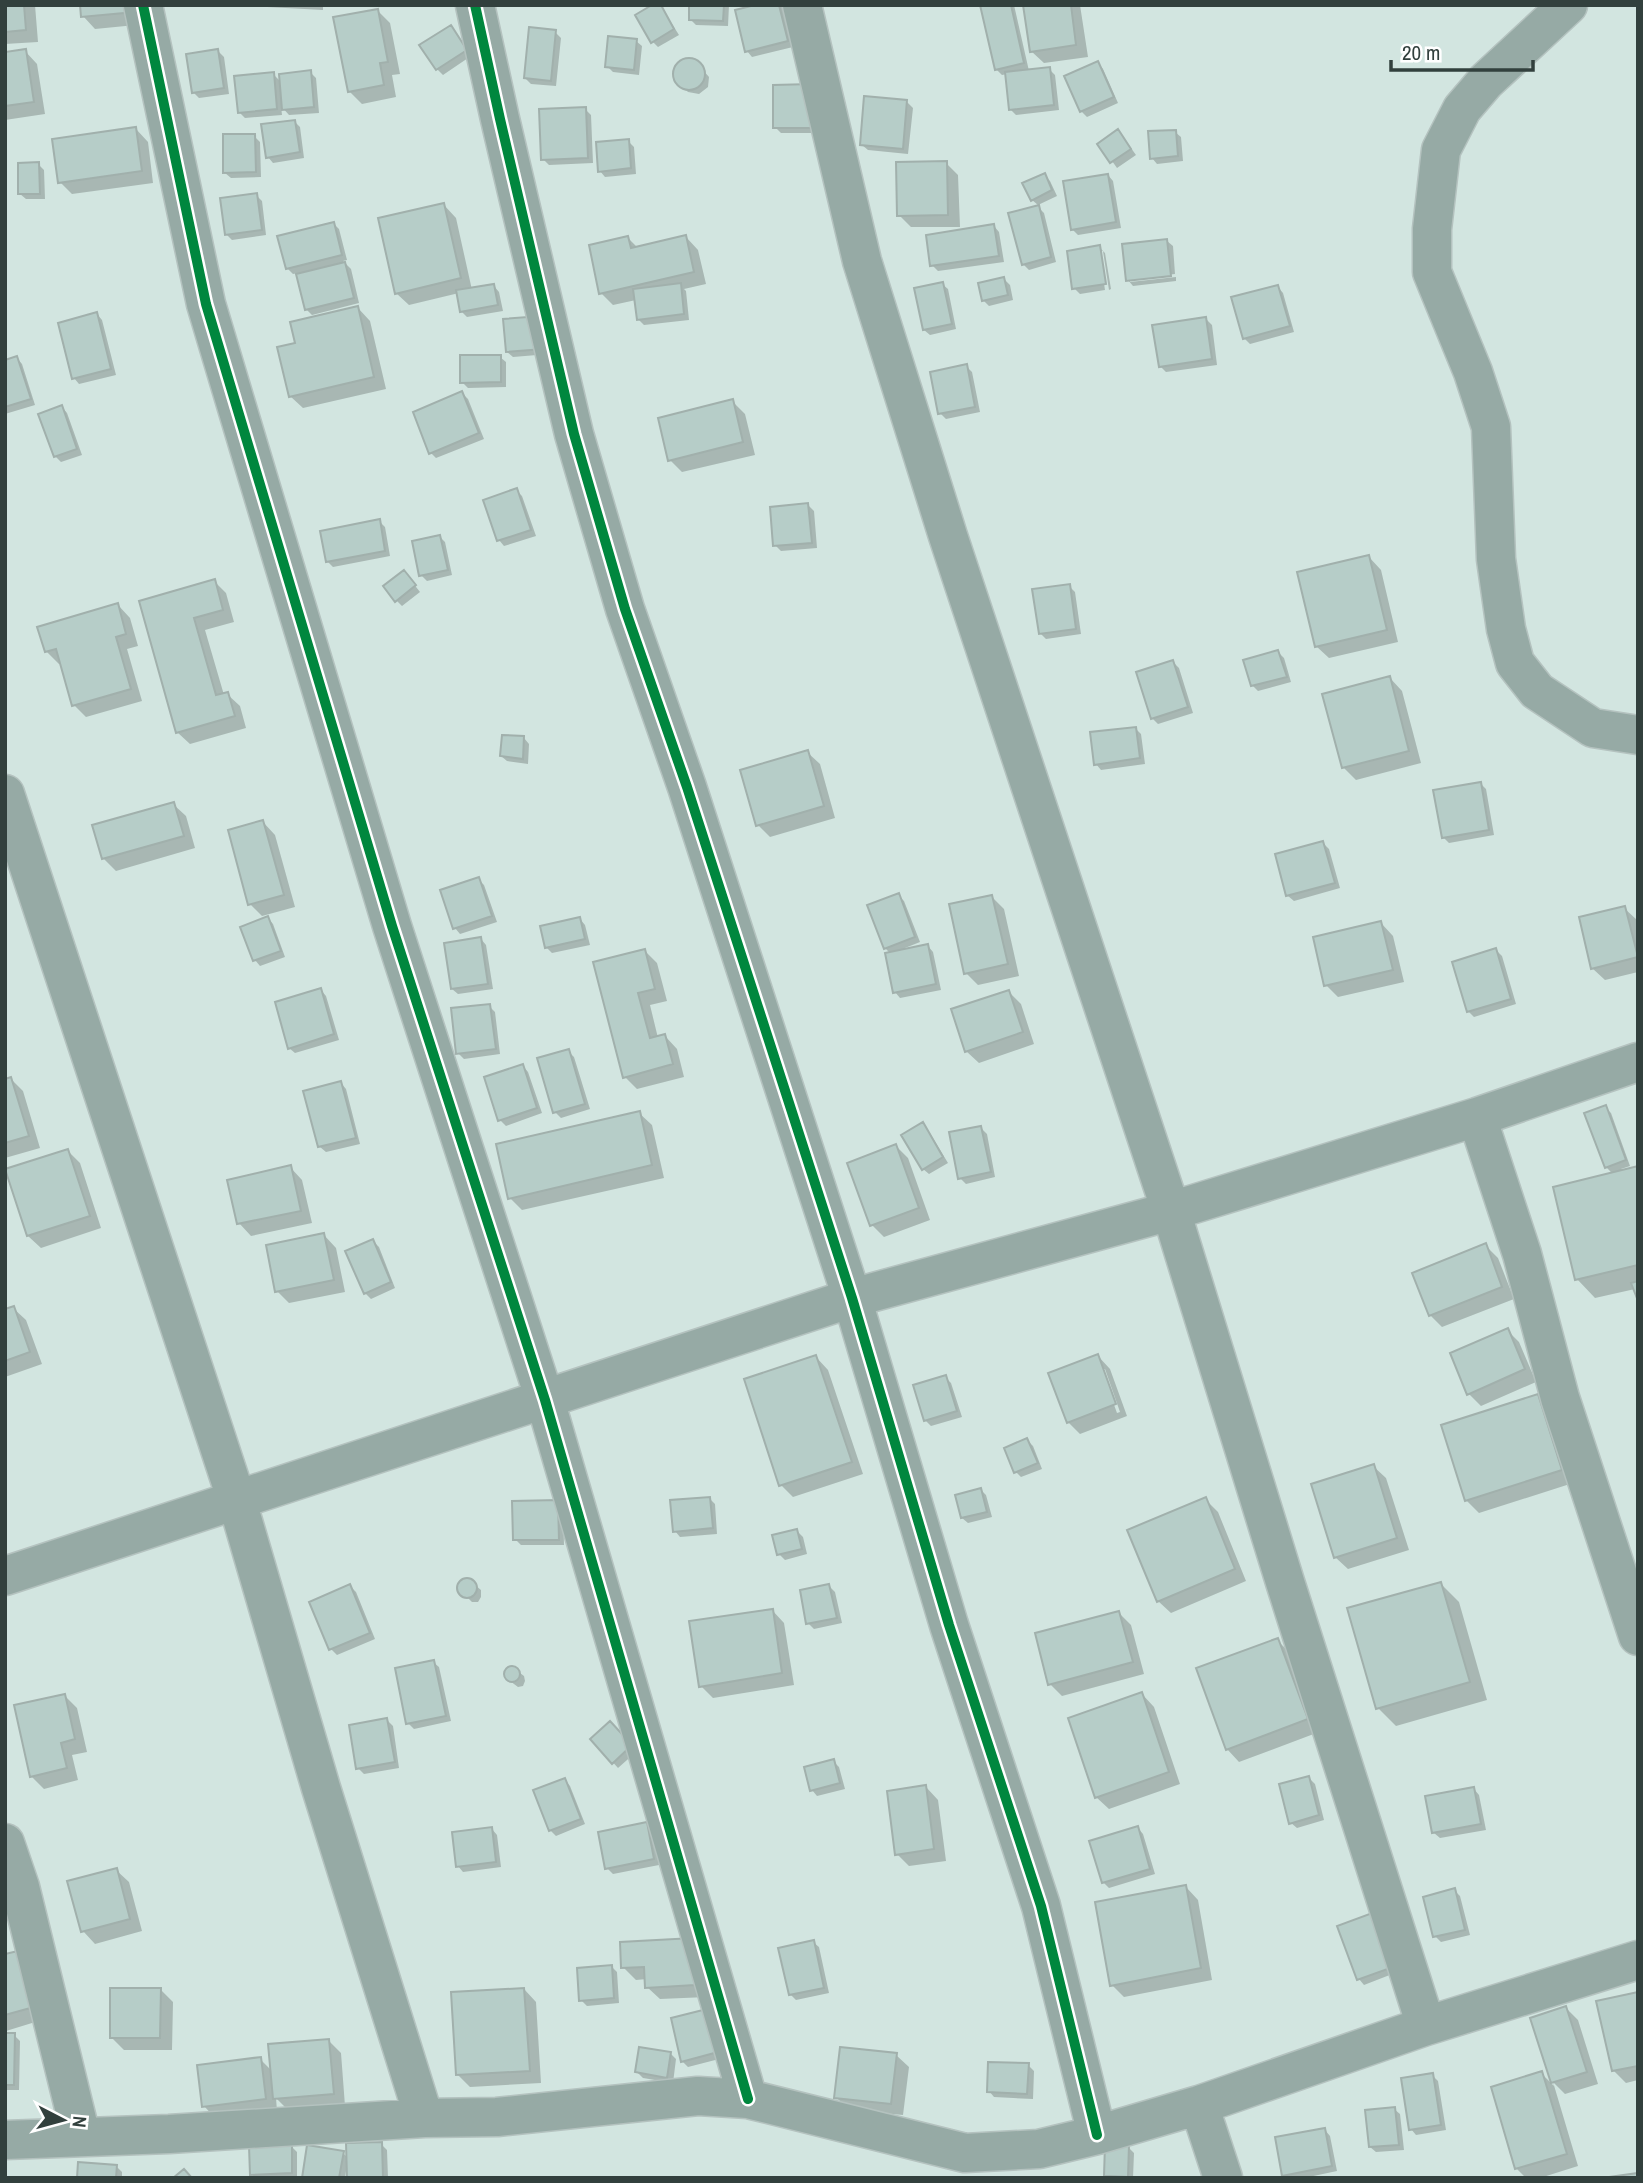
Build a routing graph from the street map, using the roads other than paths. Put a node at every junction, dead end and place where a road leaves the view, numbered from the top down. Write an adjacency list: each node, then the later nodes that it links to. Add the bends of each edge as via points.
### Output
1 (143, 5): 11 (street, via 206,304 392,926)
2 (475, 5): 10 (street, via 574,434 625,609)
3 (802, 5): 9 (street, via 862,261)
4 (1568, 5): 5 (street, via 1486,81 1462,109 1441,149 1432,272 1491,427 1496,559 1515,663 1537,691 1592,728)
5 (1638, 735)
6 (5, 794): 12 (street)
7 (1638, 1062): 8 (street)
8 (1477, 1117): 9 (street); 14 (street, via 1522,1254 1560,1398)
9 (1171, 1211): 10 (street); 17 (street)
10 (852, 1298): 11 (street); 21 (street, via 949,1625 1041,1906)
11 (545, 1400): 12 (street); 18 (street)
12 (237, 1501): 13 (street); 20 (street)
13 (5, 1576)
14 (1638, 1636)
15 (5, 1843): 22 (street)
16 (1638, 1960): 17 (street)
17 (1426, 2026): 19 (street)
18 (748, 2099): 20 (street, via 698,2096 496,2117); 21 (street, via 965,2153 1039,2149)
19 (1199, 2105): 21 (street); 24 (street)
20 (424, 2118): 22 (street)
21 (1097, 2135)
22 (81, 2136): 23 (street)
23 (5, 2140)
24 (1223, 2178)

